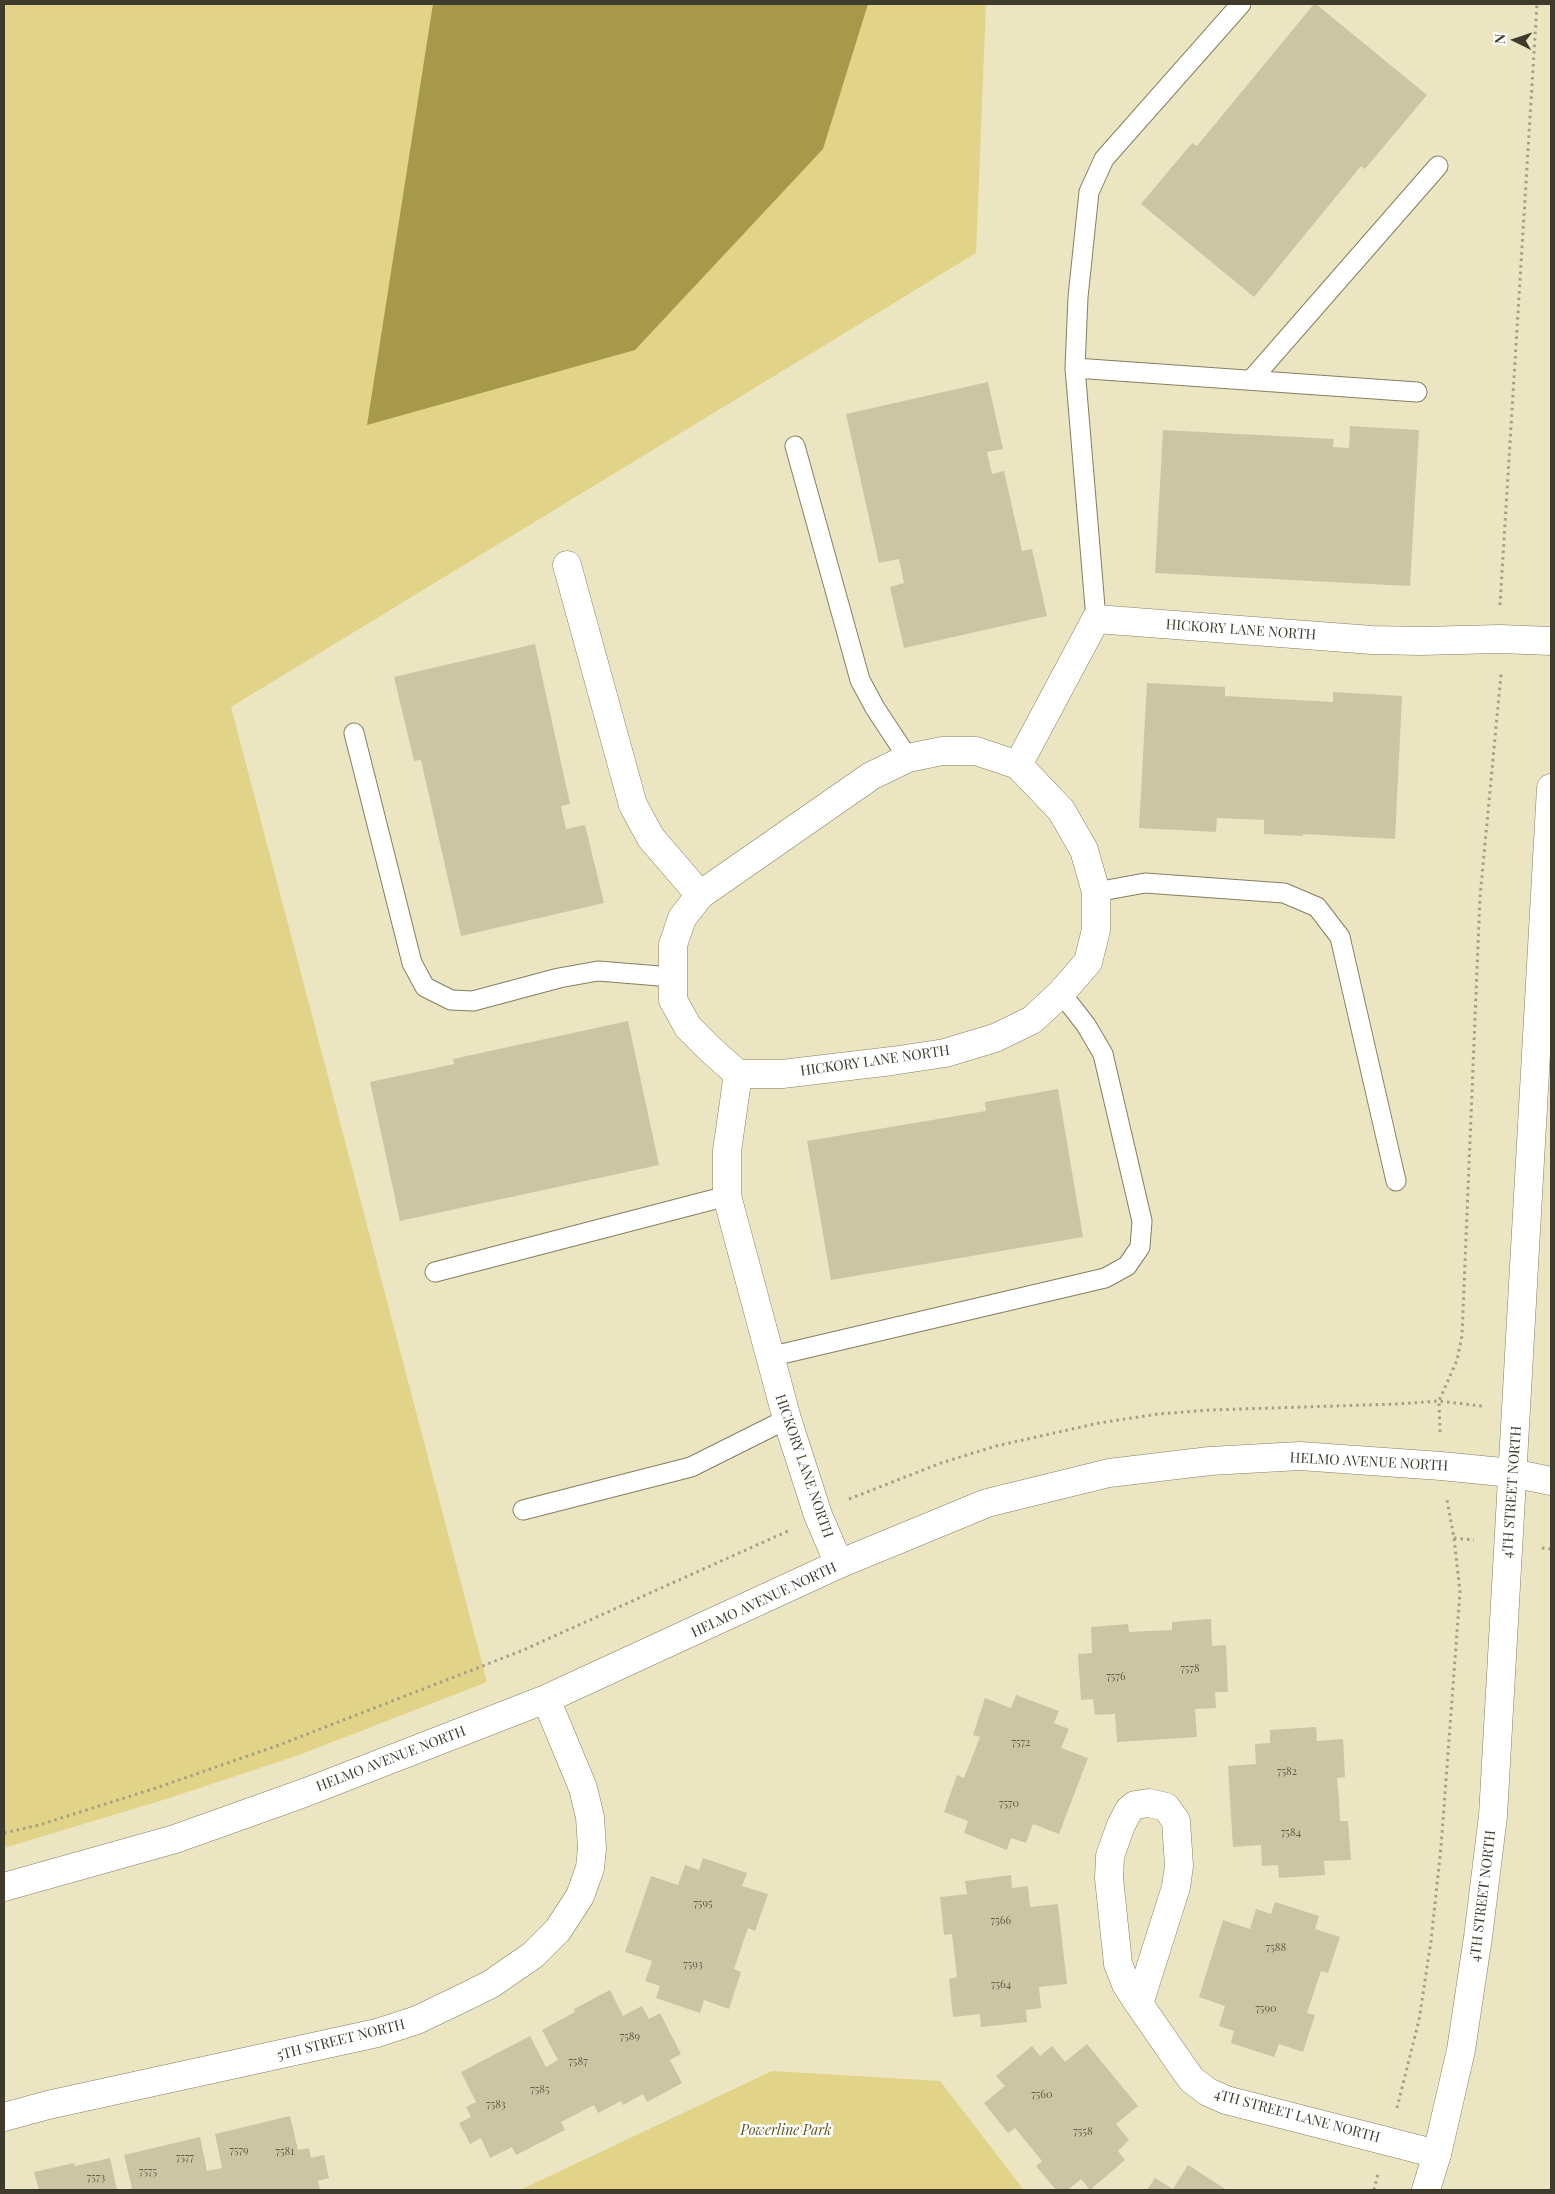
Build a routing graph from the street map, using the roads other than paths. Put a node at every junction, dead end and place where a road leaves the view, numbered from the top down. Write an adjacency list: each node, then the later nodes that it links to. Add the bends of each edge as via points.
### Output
1 (1240, 4): 3 (lane, via 1104,159 1089,192 1078,297)
2 (1438, 166): 4 (lane)
3 (1075, 368): 4 (lane); 8 (lane)
4 (1251, 380): 5 (lane)
5 (1418, 392)
6 (796, 446): 11 (lane, via 860,680)
7 (567, 565): 15 (street, via 633,804 651,838)
8 (1096, 619): 9 (street, HICKORY LANE NORTH, via 1372,640); 12 (street)
9 (1551, 641)
10 (354, 733): 16 (lane, via 412,962 425,987 451,1000 472,1001 559,978 598,972)
11 (908, 758): 12 (street, HICKORY LANE NORTH, via 942,751 976,751); 15 (street, HICKORY LANE NORTH, via 871,776)
12 (1018, 765): 14 (street, HICKORY LANE NORTH, via 1061,810 1084,850)
13 (1551, 788): 24 (street, 4TH STREET NORTH)
14 (1096, 892): 17 (street, HICKORY LANE NORTH, via 1096,930 1088,962); 19 (lane, via 1145,883 1284,893 1317,907 1340,937)
15 (700, 894): 16 (street, HICKORY LANE NORTH, via 682,918 673,945)
16 (672, 977): 18 (street, HICKORY LANE NORTH, via 674,1000 688,1027)
17 (1062, 993): 18 (street, HICKORY LANE NORTH, via 1032,1020 995,1038 946,1052 782,1074); 22 (lane, via 1103,1054 1142,1221 1140,1247 1127,1266 1104,1278)
18 (738, 1074): 20 (street, HICKORY LANE NORTH, via 727,1151)
19 (1396, 1180)
20 (727, 1196): 21 (lane); 22 (street, HICKORY LANE NORTH)
21 (435, 1272)
22 (769, 1357): 23 (street, HICKORY LANE NORTH)
23 (787, 1419): 26 (lane, via 691,1467); 27 (street, HICKORY LANE NORTH, via 818,1515)
24 (1512, 1473): 25 (street, HELMO AVENUE NORTH); 27 (street, HELMO AVENUE NORTH, via 1300,1456 1210,1461 1109,1473 987,1503); 32 (street, 4TH STREET NORTH, via 1493,1816 1462,2041)
25 (1551, 1481)
26 (523, 1510)
27 (840, 1564): 28 (street, HELMO AVENUE NORTH)
28 (546, 1699): 29 (street, HELMO AVENUE NORTH, via 304,1793 175,1839); 31 (street, 5TH STREET NORTH, via 583,1788 590,1817 592,1848 590,1868 580,1896 558,1930 533,1955 491,1984 417,2020 377,2033)
29 (4, 1887)
30 (1139, 2004): 30 (street, 4TH STREET LANE NORTH, via 1176,1887 1179,1866 1176,1821 1166,1807 1149,1803 1135,1805 1125,1816 1108,1868 1120,1971); 32 (street, 4TH STREET LANE NORTH, via 1186,2072 1208,2092 1226,2100)
31 (4, 2117)
32 (1437, 2154): 33 (street, 4TH STREET NORTH)
33 (1426, 2190)

